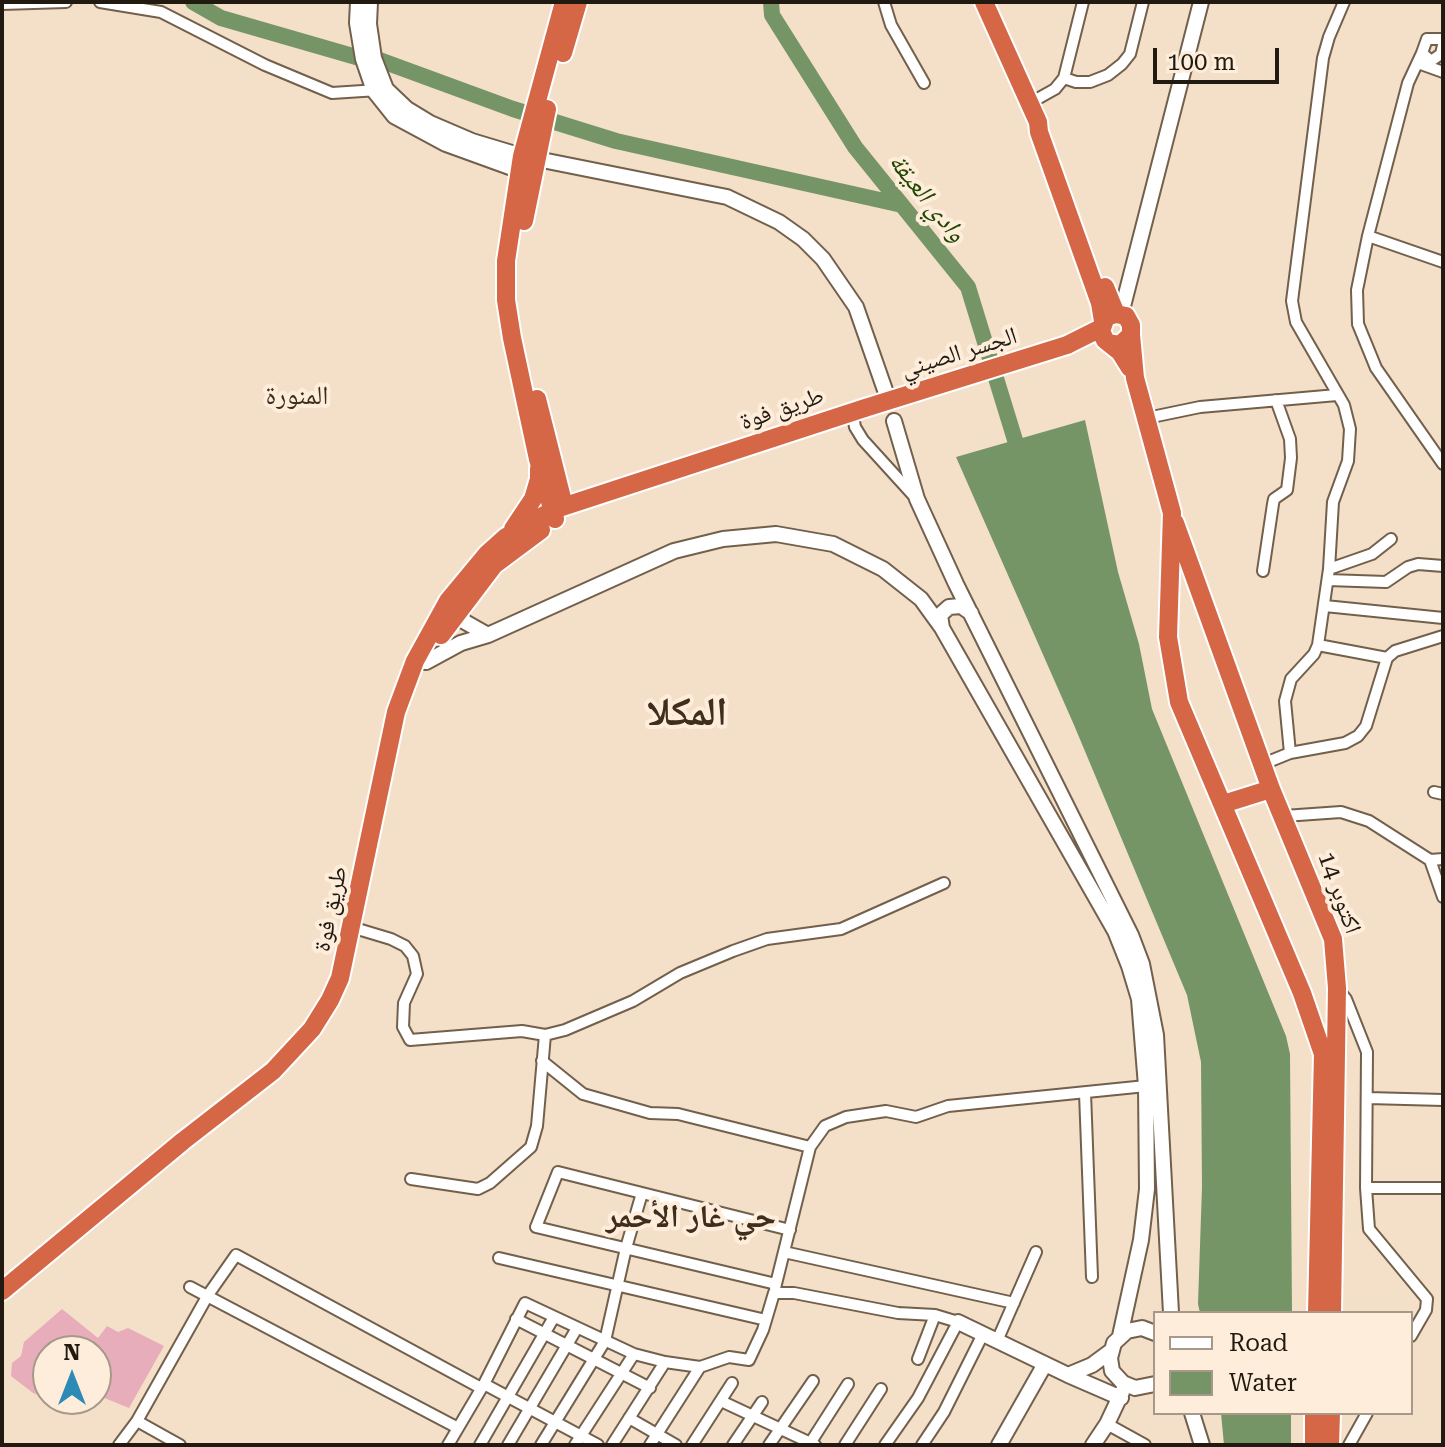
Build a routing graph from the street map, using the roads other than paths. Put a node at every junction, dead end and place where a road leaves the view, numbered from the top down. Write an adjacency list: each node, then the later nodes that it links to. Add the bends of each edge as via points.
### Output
1 (66, 2): 13 (street)
2 (100, 2): 19 (street, via 161,12 332,93)
3 (358, 2): 19 (main road, via 363,59)
4 (370, 2): 19 (main road)
5 (564, 2): 21 (highway)
6 (578, 2): 21 (highway)
7 (884, 2): 18 (street)
8 (984, 2): 20 (highway)
9 (1083, 2): 17 (street)
10 (1143, 2): 17 (street, via 1130,54 1122,64 1090,82)
11 (1201, 2): 25 (main road)
12 (1344, 2): 28 (street, via 1323,58 1292,301 1296,322)
13 (2, 4)
14 (1443, 42): 15 (street, via 1441,54 1431,61)
15 (1420, 58): 16 (street); 23 (street, via 1408,83)
16 (1443, 72)
17 (1064, 78): 20 (street)
18 (924, 83)
19 (380, 90): 22 (main road, via 394,116 417,130 446,144)
20 (1030, 103): 25 (highway, via 1046,129)
21 (539, 116): 22 (highway)
22 (527, 165): 27 (main road, via 727,197 779,222 803,239 841,282 867,334); 33 (highway, via 517,305)
23 (1368, 236): 24 (street); 34 (street, via 1357,290 1358,324 1376,368)
24 (1443, 262)
25 (1109, 327): 26 (highway); 26 (highway, الجسر الصيني, via 1120,345 1131,335); 30 (highway, الجسر الصيني, bridge)
26 (1135, 378): 31 (highway)
27 (886, 393)
28 (1337, 395): 29 (street); 43 (street, via 1350,429 1348,461 1333,502)
29 (1276, 400): 31 (street); 42 (street, via 1291,458 1287,490 1274,499)
30 (857, 411): 35 (highway, طريق فوة); 36 (street, via 855,427 863,440); 37 (highway, طريق فوة)
31 (1147, 418): 38 (highway)
32 (894, 421): 36 (main road)
33 (545, 460): 35 (highway, via 570,485); 37 (highway); 39 (highway, via 533,499)
34 (1443, 464)
35 (603, 492): 37 (highway, طريق فوة)
36 (917, 499): 44 (main road)
37 (560, 513): 39 (highway, طريق فوة); 47 (highway, طريق فوة, via 494,565)
38 (1172, 513): 57 (highway, 14 اكتوبر); 59 (highway, via 1168,637 1179,702)
39 (506, 537): 47 (highway, طريق فوة, via 469,573)
40 (1391, 539): 43 (street)
41 (1443, 566): 43 (street, via 1418,564 1386,582)
42 (1263, 571)
43 (1329, 574): 46 (street)
44 (956, 584): 45 (main road, via 954,596 943,603); 48 (main road)
45 (921, 599): 50 (main road); 51 (main road, via 883,569 833,544 776,534 674,551)
46 (1325, 606): 49 (street); 53 (street)
47 (452, 607): 51 (main road); 55 (highway, طريق فوة); 70 (highway, طريق فوة, via 415,661 396,712 340,978 312,1029)
48 (971, 613): 50 (main road, via 961,606 949,607 940,615); 93 (main road, via 1142,964 1156,1035)
49 (1443, 618)
50 (942, 628): 71 (main road, via 1115,931 1139,999)
51 (488, 635): 55 (main road)
52 (1443, 636): 54 (street)
53 (1318, 645): 54 (street); 56 (street, via 1288,688)
54 (1387, 658): 56 (street, via 1366,726 1358,736)
55 (426, 662): 65 (highway, طريق فوة, via 406,712)
56 (1290, 753): 57 (street)
57 (1263, 764): 58 (highway, 14 اكتوبر)
58 (1271, 789): 59 (highway); 60 (highway, 14 اكتوبر)
59 (1223, 804): 67 (highway)
60 (1284, 816): 62 (street, via 1356,816); 66 (highway, 14 اكتوبر, via 1333,939)
61 (1443, 859): 62 (street)
62 (1430, 860): 64 (street)
63 (944, 883): 68 (street, via 841,929 767,939 733,951 680,973 633,1001)
64 (1443, 897)
65 (361, 930): 68 (street, via 405,946 413,956 417,974 404,1003 403,1027 410,1040 522,1031); 70 (highway, طريق فوة, via 347,984 318,1039)
66 (1337, 988): 67 (highway); 73 (street, via 1363,1037); 95 (highway, 14 اكتوبر)
67 (1302, 993): 94 (highway, via 1323,1054)
68 (545, 1035): 69 (street)
69 (542, 1061): 75 (street, via 583,1094); 76 (street, via 531,1147 478,1189)
70 (277, 1074): 89 (highway, طريق فوة, via 183,1141); 91 (highway, طريق فوة)
71 (1146, 1086): 72 (street); 106 (main road, via 1146,1210)
72 (1085, 1093): 75 (street, via 948,1106 916,1117 886,1111 846,1117 825,1126); 85 (street)
73 (1368, 1098): 74 (street); 77 (street)
74 (1443, 1100)
75 (810, 1147): 80 (street)
76 (411, 1179)
77 (1366, 1188): 78 (street); 103 (street, via 1369,1229 1427,1299)
78 (1443, 1188)
79 (642, 1193): 80 (street); 81 (street); 81 (street, via 558,1172 536,1227)
80 (790, 1230): 82 (street)
81 (626, 1248): 86 (street); 88 (street)
82 (784, 1252): 88 (street); 92 (street)
83 (1036, 1252): 92 (street)
84 (499, 1258): 86 (street)
85 (1092, 1277)
86 (617, 1286): 99 (street); 107 (street)
87 (190, 1287): 90 (street)
88 (775, 1288): 96 (street, via 898,1313); 99 (street)
89 (2, 1291)
90 (208, 1295): 123 (street, via 236,1255); 137 (street); 141 (street)
91 (2, 1302)
92 (1014, 1303): 108 (street)
93 (1171, 1311)
94 (1317, 1311)
95 (1332, 1311)
96 (935, 1315): 100 (street); 112 (street)
97 (554, 1317): 98 (street, via 525,1303); 101 (street); 104 (street)
98 (516, 1319): 104 (street); 123 (street)
99 (766, 1320): 116 (street, via 749,1360 729,1357)
100 (958, 1322): 105 (main road); 158 (street, via 918,1398)
101 (577, 1328): 107 (street); 109 (street)
102 (1153, 1333): 106 (main road, via 1134,1329)
103 (1413, 1333)
104 (545, 1334): 109 (street); 127 (street)
105 (983, 1334): 108 (main road); 159 (street)
106 (1120, 1336): 110 (main road)
107 (605, 1341): 111 (street); 113 (street)
108 (997, 1341): 115 (main road)
109 (568, 1346): 113 (street); 130 (street)
110 (1111, 1351): 118 (main road); 126 (main road, via 1112,1371)
111 (634, 1354): 114 (street); 117 (street)
112 (918, 1359)
113 (593, 1360): 117 (street); 138 (street)
114 (665, 1362): 116 (street); 124 (street)
115 (1045, 1364): 118 (main road); 160 (main road)
116 (700, 1367): 143 (street)
117 (621, 1374): 124 (street); 142 (street)
118 (1068, 1375): 126 (main road)
119 (813, 1381): 140 (street)
120 (732, 1383): 128 (street)
121 (848, 1384): 144 (street)
122 (1153, 1384): 126 (main road)
123 (482, 1386): 127 (street); 141 (street)
124 (650, 1388): 136 (street)
125 (881, 1389): 157 (street)
126 (1122, 1390): 139 (main road)
127 (507, 1397): 130 (street); 148 (street)
128 (721, 1401): 135 (street); 154 (street)
129 (762, 1402): 135 (street)
130 (530, 1410): 138 (street); 149 (street)
131 (1193, 1415): 163 (main road)
132 (1314, 1415): 164 (highway)
133 (1331, 1415): 165 (highway)
134 (1366, 1415): 166 (street)
135 (752, 1416): 140 (street); 155 (street)
136 (629, 1418): 143 (street); 152 (street)
137 (137, 1421): 145 (street); 146 (street)
138 (555, 1423): 142 (street); 150 (street)
139 (1107, 1424): 161 (main road); 162 (street)
140 (782, 1427): 144 (street); 156 (street)
141 (458, 1428): 147 (street)
142 (578, 1440): 151 (street)
143 (654, 1440): 153 (street)
144 (812, 1444)
145 (119, 1445)
146 (180, 1445)
147 (448, 1445)
148 (480, 1445)
149 (508, 1445)
150 (541, 1445)
151 (598, 1445)
152 (612, 1445)
153 (676, 1445)
154 (692, 1445)
155 (733, 1445)
156 (769, 1445)
157 (845, 1445)
158 (885, 1445)
159 (922, 1445)
160 (999, 1445)
161 (1093, 1445)
162 (1145, 1445)
163 (1202, 1445)
164 (1314, 1445)
165 (1330, 1445)
166 (1349, 1445)

